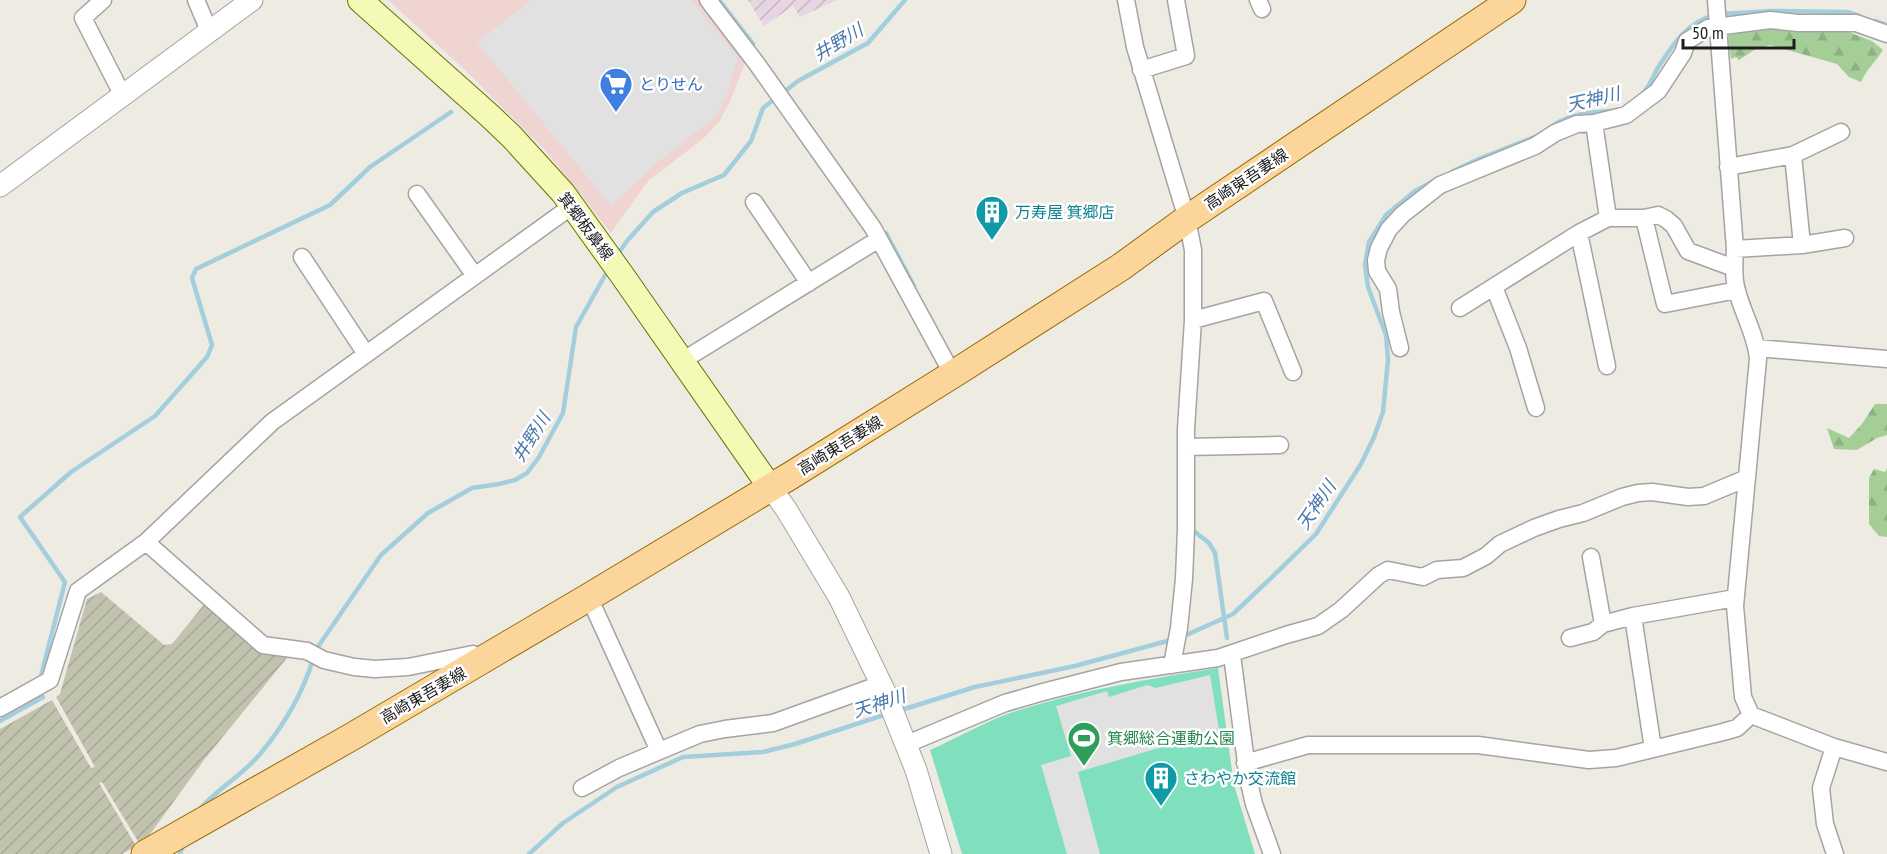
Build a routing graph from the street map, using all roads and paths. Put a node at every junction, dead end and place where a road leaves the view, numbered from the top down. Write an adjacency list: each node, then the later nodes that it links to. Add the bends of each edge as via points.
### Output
1 (103, 0): 14 (street, via 83,18)
2 (196, 0): 11 (street)
3 (252, 0): 11 (street)
4 (360, 0): 22 (main road, 箕郷板鼻線, via 490,116)
5 (708, 0): 28 (street)
6 (1126, 0): 13 (street)
7 (1176, 0): 13 (street, via 1186,56)
8 (1512, 0): 25 (main road, 高崎東吾妻線)
9 (1716, 1): 10 (street)
10 (1718, 25): 12 (street, via 1770,20 1856,23); 15 (street, via 1687,42 1658,91 1626,115); 18 (street)
11 (210, 33): 14 (street)
12 (1887, 34)
13 (1141, 70): 25 (street)
14 (123, 96): 19 (street)
15 (1594, 123): 23 (street); 39 (street, via 1577,124 1535,146 1440,185 1389,229 1379,248 1377,271 1388,289)
16 (1841, 132): 17 (street)
17 (1793, 154): 18 (street); 29 (street)
18 (1728, 167): 30 (street)
19 (0, 186)
20 (417, 194): 33 (street)
21 (754, 202): 34 (street)
22 (572, 206): 33 (street); 43 (main road, 箕郷板鼻線)
23 (1608, 218): 24 (street); 26 (street)
24 (1644, 218): 32 (street, via 1658,215 1666,219 1688,251); 36 (street, via 1665,304)
25 (1187, 219): 38 (street, via 1193,250); 46 (main road, 高崎東吾妻線)
26 (1579, 233): 35 (street); 44 (street)
27 (1845, 238): 29 (street)
28 (879, 240): 34 (street); 46 (street)
29 (1802, 245): 30 (street)
30 (1735, 249): 32 (street)
31 (302, 257): 41 (street)
32 (1734, 268): 36 (street)
33 (475, 276): 41 (street)
34 (809, 283): 43 (street)
35 (1494, 287): 37 (street); 47 (street)
36 (1737, 290): 40 (street)
37 (1460, 308)
38 (1193, 320): 45 (street, via 1264,301); 49 (street)
39 (1400, 348)
40 (1757, 348): 42 (street); 50 (street)
41 (366, 354): 52 (street, via 272,422)
42 (1887, 359)
43 (682, 361): 51 (main road, 箕郷板鼻線)
44 (1607, 366)
45 (1293, 372)
46 (952, 375): 51 (main road, 高崎東吾妻線)
47 (1536, 408)
48 (1280, 445): 49 (street)
49 (1186, 447): 60 (street, via 1186,544)
50 (1747, 478): 55 (street); 59 (street, via 1704,496 1652,492 1622,497 1500,543 1463,568 1437,570 1423,577 1388,570 1318,626)
51 (770, 487): 54 (main road, 高崎東吾妻線); 62 (street, via 839,597)
52 (146, 542): 61 (street, via 263,645 307,651 354,668 408,667 473,654); 63 (street, via 78,591 50,680)
53 (1591, 557): 57 (street)
54 (588, 597): 61 (main road, 高崎東吾妻線); 68 (street)
55 (1735, 598): 56 (street); 64 (street, via 1743,697)
56 (1633, 616): 57 (street); 67 (street)
57 (1603, 624): 58 (street, via 1593,632)
58 (1570, 638)
59 (1232, 654): 60 (street); 70 (street)
60 (1173, 658): 65 (street, via 1005,703)
61 (481, 661): 72 (main road, 高崎東吾妻線)
62 (883, 688): 65 (street); 68 (street, via 773,723 700,734)
63 (0, 708)
64 (1751, 715): 66 (street); 67 (street, via 1737,728)
65 (904, 739): 73 (street)
66 (1834, 747): 69 (street); 75 (street, via 1821,788 1825,824)
67 (1653, 749): 70 (street, via 1589,760 1478,745 1308,744)
68 (659, 751): 71 (street)
69 (1887, 762)
70 (1245, 763): 74 (street, via 1254,804)
71 (582, 788)
72 (145, 854)
73 (941, 854)
74 (1272, 854)
75 (1835, 854)

